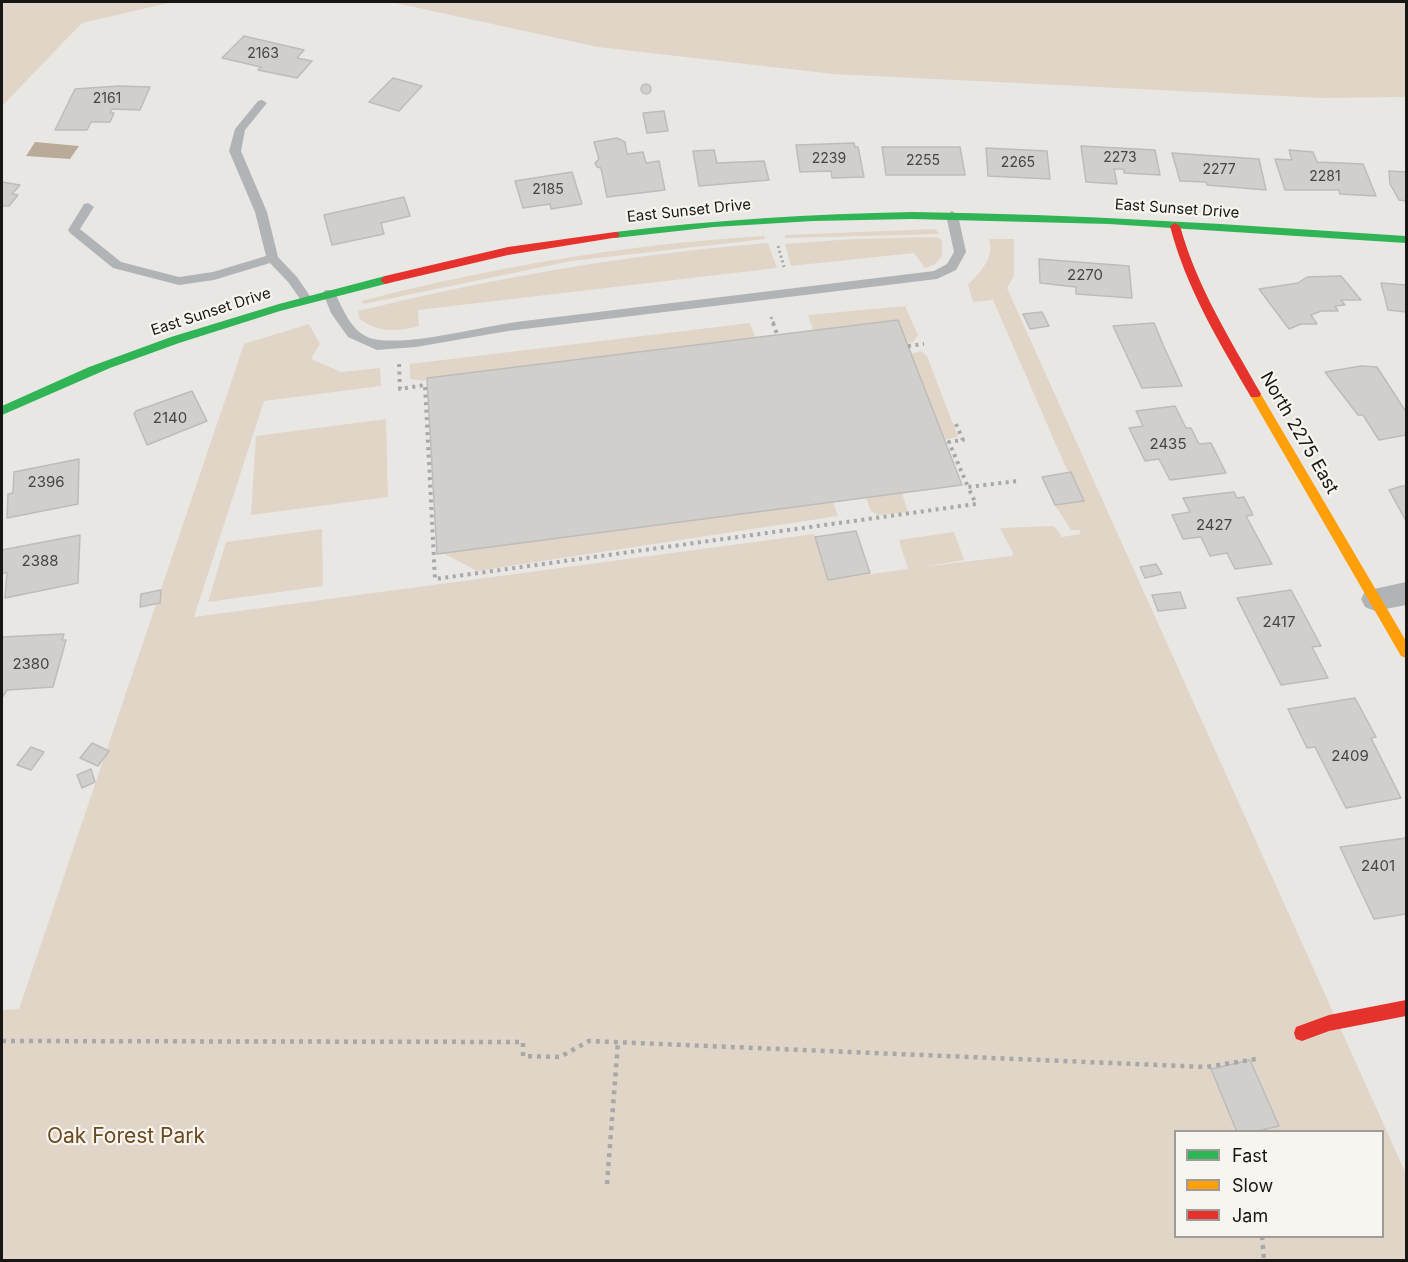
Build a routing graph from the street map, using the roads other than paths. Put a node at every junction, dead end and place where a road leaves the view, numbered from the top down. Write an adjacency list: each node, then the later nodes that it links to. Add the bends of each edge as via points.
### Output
1 (262, 103): 6 (lane, via 240,129 235,152 261,213)
2 (88, 207): 6 (lane, via 74,231 117,265 179,281 214,276)
3 (952, 215): 4 (street, East Sunset Drive, via 1038,216); 7 (street, East Sunset Drive, via 861,215 666,228 508,251); 7 (lane, via 960,252 952,267 937,275 508,327 416,343 377,345 352,334)
4 (1175, 226): 5 (street, East Sunset Drive); 11 (street, North 2275 East, via 1203,304)
5 (1407, 240)
6 (272, 258): 8 (lane)
7 (328, 293): 8 (street, East Sunset Drive)
8 (306, 299): 9 (street, East Sunset Drive, via 118,361)
9 (2, 411)
10 (1407, 594): 11 (street)
11 (1375, 599): 12 (street, North 2275 East)
12 (1407, 652)
13 (1407, 1008): 14 (street, via 1329,1023)
14 (1302, 1033)

